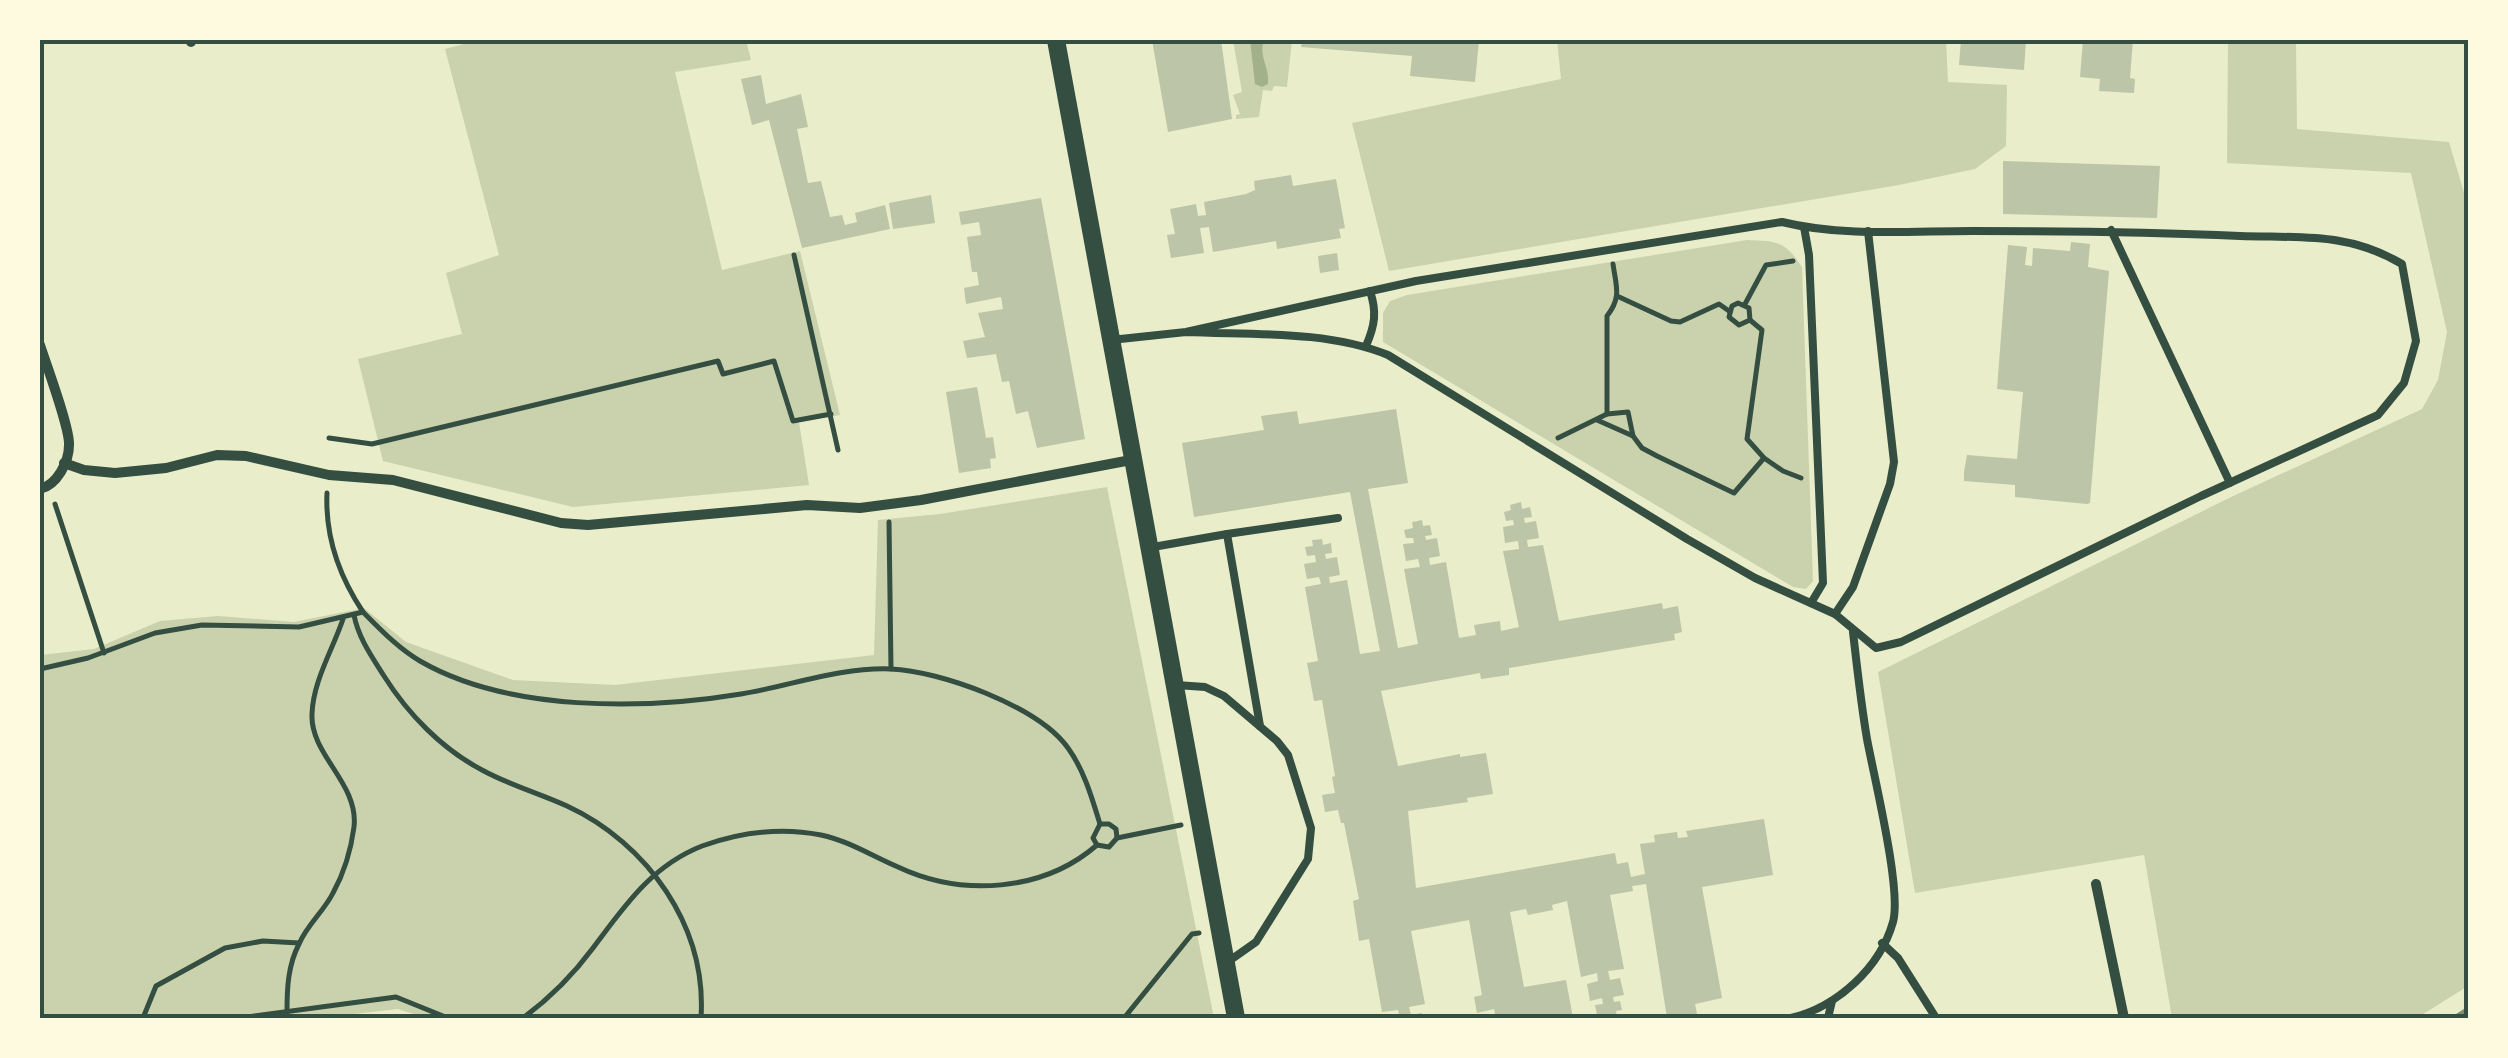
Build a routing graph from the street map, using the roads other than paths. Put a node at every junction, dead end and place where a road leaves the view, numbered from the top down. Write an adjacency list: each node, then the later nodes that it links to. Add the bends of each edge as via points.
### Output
1 (1056, 40): 7 (street)
2 (1804, 228): 4 (lane); 5 (lane, via 1782,222 1736,227); 17 (lane, via 1823,583)
3 (2111, 230): 4 (lane); 12 (lane); 12 (lane, via 2338,239 2375,248 2402,264 2416,341 2404,382 2378,416)
4 (1868, 231): 18 (lane, via 1894,462 1853,586)
5 (1370, 290): 6 (lane); 9 (lane, via 1376,309)
6 (1186, 332): 7 (lane); 9 (lane)
7 (1111, 340): 10 (street)
8 (40, 344): 11 (street, via 70,444)
9 (1366, 346): 17 (lane, via 1687,539)
10 (1131, 460): 11 (street, via 860,508 806,505 588,525 393,480 328,475 246,456 115,473); 16 (street)
11 (64, 463): 13 (street)
12 (2230, 483): 19 (lane, via 1901,642 1876,648)
13 (44, 488)
14 (1338, 518): 15 (lane)
15 (1227, 534): 16 (lane); 21 (lane)
16 (1148, 548): 20 (street)
17 (1811, 603): 18 (lane)
18 (1835, 614): 19 (lane)
19 (1853, 632): 23 (lane, via 1894,893 1894,921)
20 (1174, 685): 21 (lane, via 1224,696); 24 (street)
21 (1260, 726): 24 (lane, via 1288,755 1311,845 1256,942)
22 (2096, 884): 30 (street)
23 (1882, 943): 25 (lane, via 1868,970); 29 (lane)
24 (1226, 964): 26 (street)
25 (1832, 1001): 27 (lane); 28 (lane)
26 (1236, 1018)
27 (1791, 1018)
28 (1828, 1018)
29 (1936, 1018)
30 (2124, 1018)

